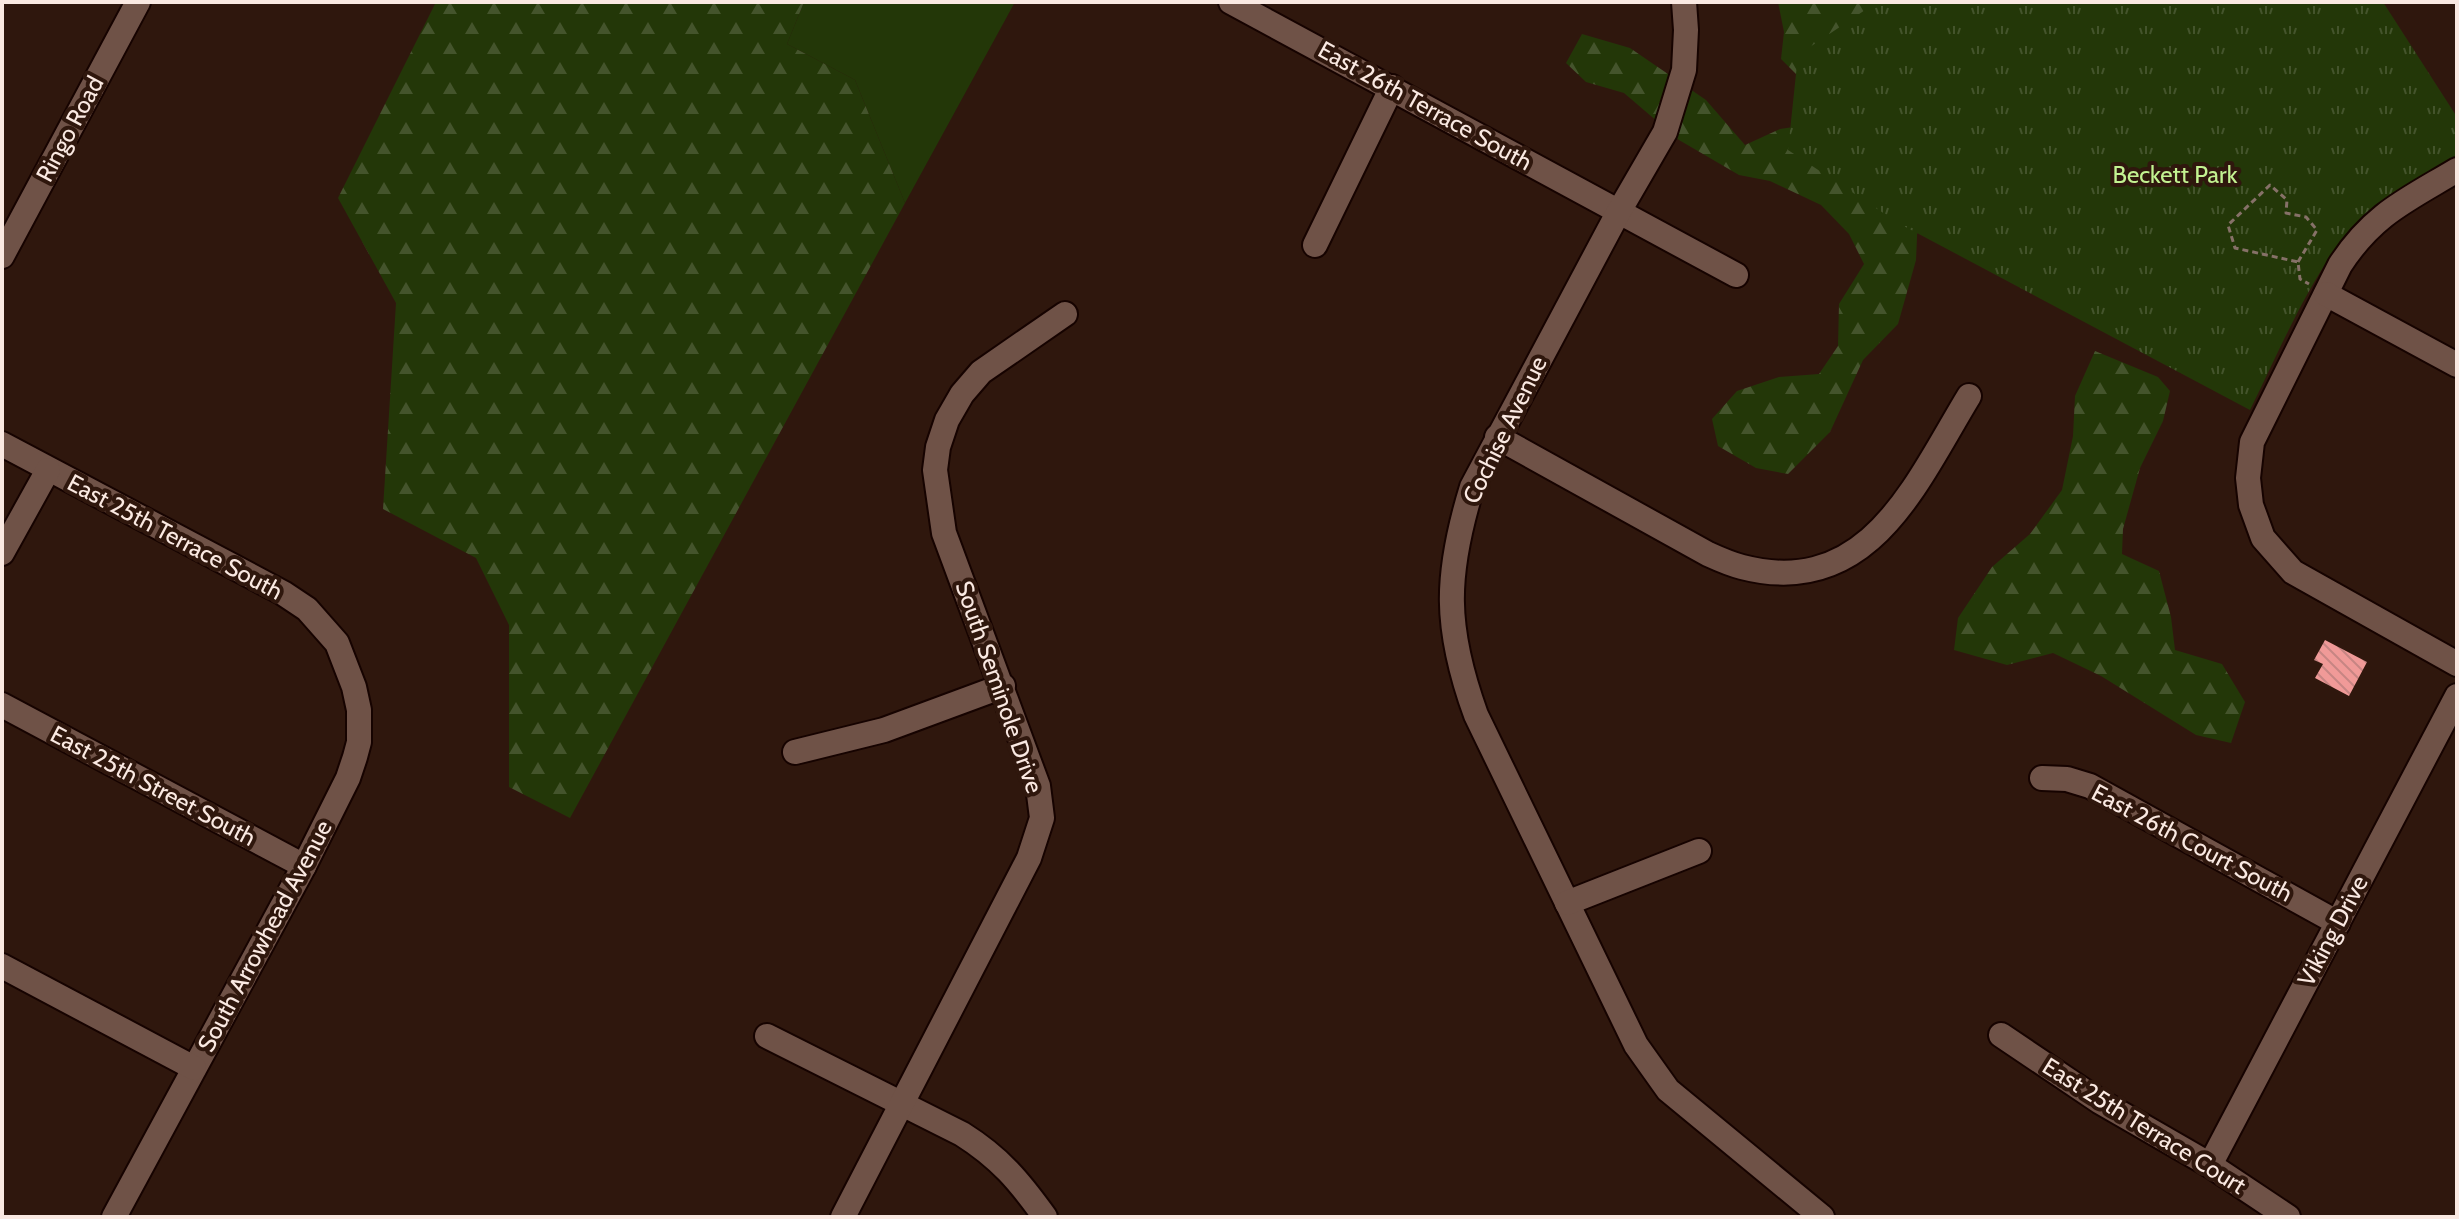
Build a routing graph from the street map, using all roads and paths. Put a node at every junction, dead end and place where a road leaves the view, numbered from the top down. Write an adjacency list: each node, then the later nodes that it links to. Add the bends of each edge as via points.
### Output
1 (138, 2): 8 (street, Ringo Road)
2 (1231, 2): 4 (street, East 26th Terrace South)
3 (1684, 8): 6 (street, Cochise Avenue, via 1684,70 1665,132)
4 (1392, 87): 6 (street, East 26th Terrace South); 7 (street)
5 (2457, 170): 11 (street, via 2379,217 2357,239)
6 (1618, 213): 10 (street, East 26th Terrace South); 15 (street, Cochise Avenue)
7 (1315, 245)
8 (2, 256)
9 (2298, 262): 9 (path, via 2235,248 2228,225 2270,185 2287,200 2286,213 2306,217 2317,230); 11 (path, via 2300,279)
10 (1736, 275)
11 (2326, 294): 13 (street); 20 (street, via 2252,442 2251,505 2263,538 2293,572)
12 (1065, 314): 21 (street, South Seminole Drive, via 981,372 947,420 938,447 935,470 944,533)
13 (2457, 365)
14 (1969, 396): 15 (street, via 1902,508 1883,530 1832,563 1787,572 1742,567 1708,554)
15 (1497, 437): 28 (street, Cochise Avenue, via 1472,487 1457,535 1453,637 1476,715)
16 (2, 444): 17 (street, East 25th Terrace South)
17 (48, 470): 18 (street); 19 (street, East 25th Terrace South, via 283,593 307,609)
18 (2, 553)
19 (337, 643): 27 (street, South Arrowhead Avenue, via 354,687 359,742 348,778)
20 (2457, 664)
21 (1003, 686): 24 (street, via 884,730); 34 (street, South Seminole Drive, via 1038,786 1042,818 1029,858)
22 (2457, 696): 29 (street, Viking Drive)
23 (2, 705): 27 (street, East 25th Street South)
24 (795, 752)
25 (2042, 778): 29 (street, East 26th Court South, via 2090,786)
26 (1699, 851): 28 (street)
27 (304, 866): 33 (street, South Arrowhead Avenue)
28 (1567, 903): 39 (street, via 1636,1045 1668,1090)
29 (2338, 923): 35 (street, Viking Drive)
30 (2, 966): 33 (street)
31 (2001, 1035): 35 (street, East 25th Terrace Court, via 2099,1101)
32 (767, 1036): 34 (street)
33 (194, 1068): 36 (street, South Arrowhead Avenue)
34 (903, 1105): 37 (street, South Seminole Drive); 38 (street, via 990,1152)
35 (2210, 1165): 40 (street, East 25th Terrace Court)
36 (114, 1217)
37 (843, 1217)
38 (1045, 1217)
39 (1822, 1217)
40 (2288, 1217)

